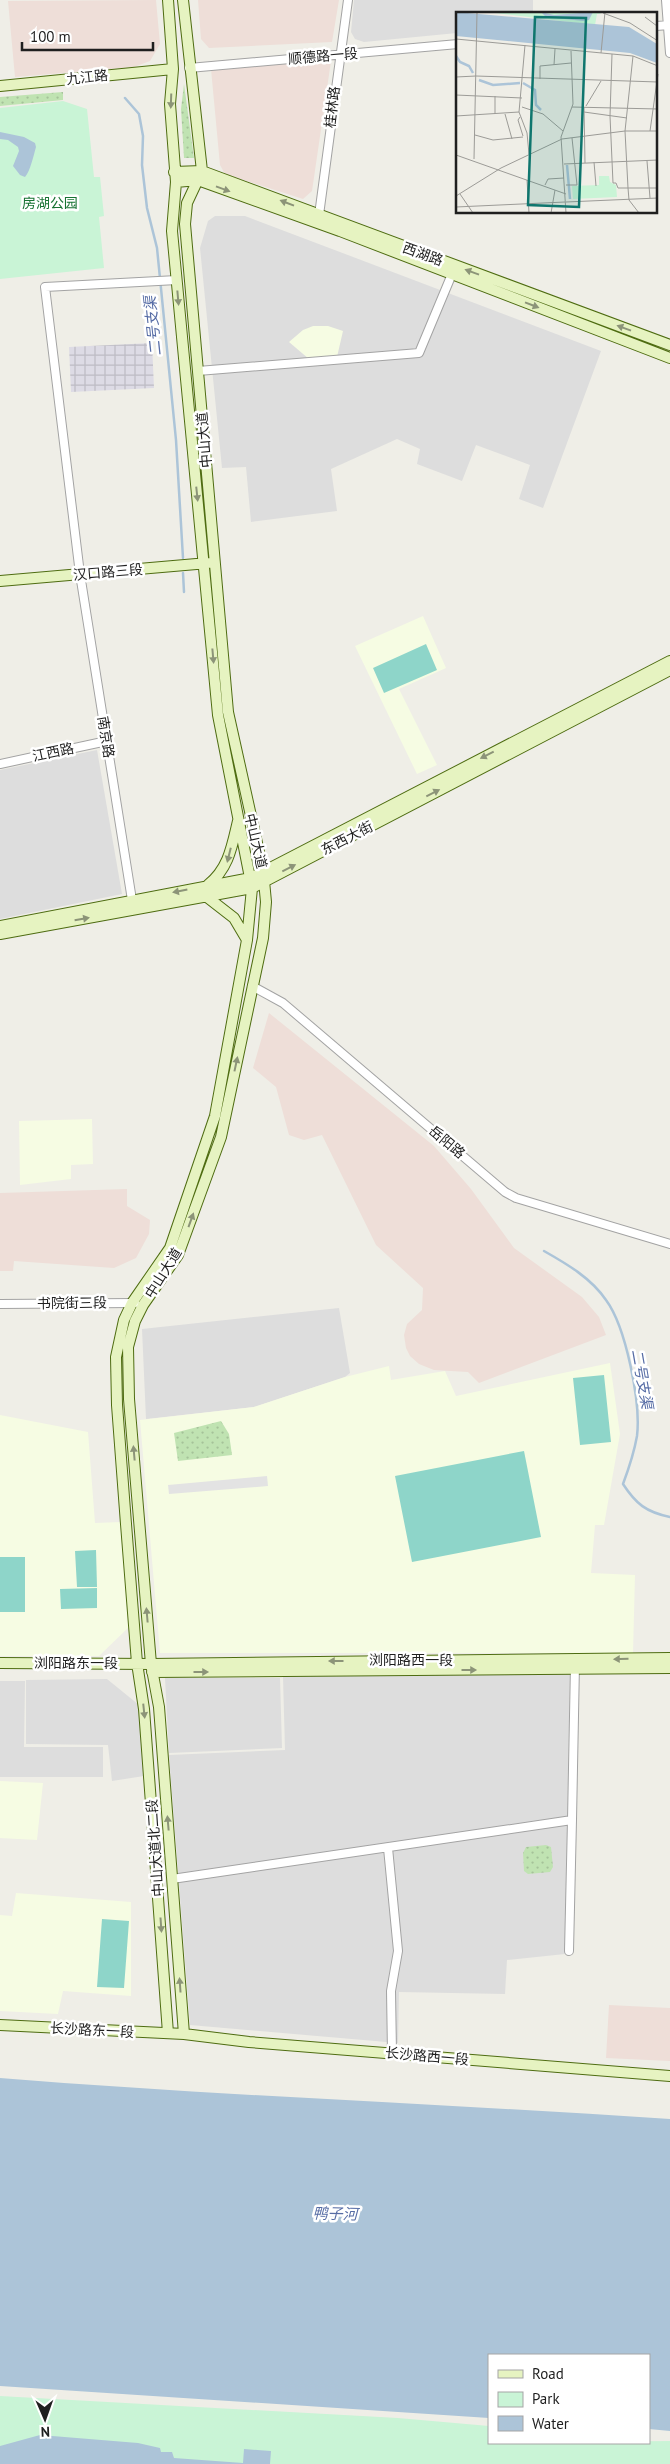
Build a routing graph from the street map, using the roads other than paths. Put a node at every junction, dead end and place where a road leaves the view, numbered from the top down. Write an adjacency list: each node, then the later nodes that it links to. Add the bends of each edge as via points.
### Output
1 (168, 0): 10 (main road, 中山大道)
2 (183, 0): 9 (main road)
3 (348, 0): 8 (street, 桂林路)
4 (666, 0): 5 (street)
5 (669, 25): 7 (street)
6 (456, 44): 8 (street, 顺德路一段)
7 (670, 53)
8 (339, 55): 9 (street, 顺德路一段); 14 (street, 桂林路)
9 (189, 68): 12 (main road, via 197,118)
10 (173, 69): 11 (main road, 九江路); 13 (main road, 中山大道, one-way to 13, via 170,104)
11 (0, 86)
12 (200, 175): 13 (main road, 西湖路); 14 (main road, 西湖路, one-way to 12); 15 (main road, 西湖路, one-way to 15); 19 (main road, 中山大道, via 187,203 185,224)
13 (175, 177): 16 (main road, 中山大道, via 172,225)
14 (319, 215): 17 (main road, 西湖路, one-way to 14)
15 (452, 274): 18 (main road, 西湖路, one-way to 18); 19 (street, via 419,353)
16 (177, 280): 21 (main road, 中山大道, one-way to 21); 22 (street, 南京路, via 45,287)
17 (670, 345)
18 (670, 358)
19 (198, 371): 20 (main road, 中山大道)
20 (215, 562): 21 (main road, 汉口路三段); 29 (main road, 中山大道, via 228,712)
21 (204, 564): 22 (main road, 汉口路三段); 28 (main road, 中山大道, one-way to 28, via 218,715)
22 (80, 574): 23 (main road, 汉口路三段); 26 (street, 南京路)
23 (0, 581)
24 (670, 661): 29 (main road, 东西大街, one-way to 29)
25 (670, 670): 29 (main road, 东西大街, one-way to 25)
26 (107, 741): 27 (street, 江西路); 32 (street, 南京路)
27 (0, 764)
28 (239, 818): 30 (main road, 中山大道); 31 (main road, one-way to 31, via 228,864)
29 (263, 875): 30 (main road, 东西大街); 36 (main road, 中山大道, via 266,902 263,938)
30 (252, 883): 31 (main road, 东西大街); 35 (main road, 中山大道)
31 (207, 891): 32 (main road, 东西大街, one-way to 32); 34 (main road, 东西大街, one-way to 31); 35 (main road, via 234,918)
32 (132, 900): 33 (main road, 东西大街)
33 (0, 926)
34 (0, 934)
35 (248, 940): 38 (main road, 中山大道, via 215,1116 198,1172 170,1248)
36 (252, 986): 37 (street, 岳阳路, via 283,1003 505,1192); 40 (main road, 中山大道, one-way to 36, via 178,1255 221,1137)
37 (670, 1244)
38 (132, 1302): 39 (street, 书院街三段); 40 (street, 书院街三段); 43 (main road, 中山大道, via 124,1320 116,1357)
39 (0, 1304)
40 (143, 1305): 45 (main road, 中山大道, one-way to 40, via 127,1368 128,1347)
41 (670, 1658): 44 (main road, 浏阳路西一段, one-way to 44)
42 (0, 1663): 43 (main road, 浏阳路东一段)
43 (138, 1663): 45 (main road, 浏阳路东一段); 52 (main road, 中山大道北二段, one-way to 52)
44 (575, 1664): 45 (main road, 浏阳路西一段); 46 (main road); 47 (street)
45 (152, 1668): 49 (main road, 中山大道北二段, one-way to 45, via 159,1707)
46 (670, 1668)
47 (572, 1820): 48 (street); 50 (street)
48 (388, 1848): 49 (street); 54 (street, via 398,1951 392,1990)
49 (172, 1880): 53 (main road, 中山大道北二段, one-way to 49)
50 (569, 1951)
51 (0, 2025): 52 (main road, 长沙路东一段)
52 (168, 2033): 53 (main road, 长沙路东一段)
53 (184, 2034): 54 (main road, 长沙路西一段)
54 (392, 2053): 55 (main road, 长沙路西一段)
55 (670, 2076)

